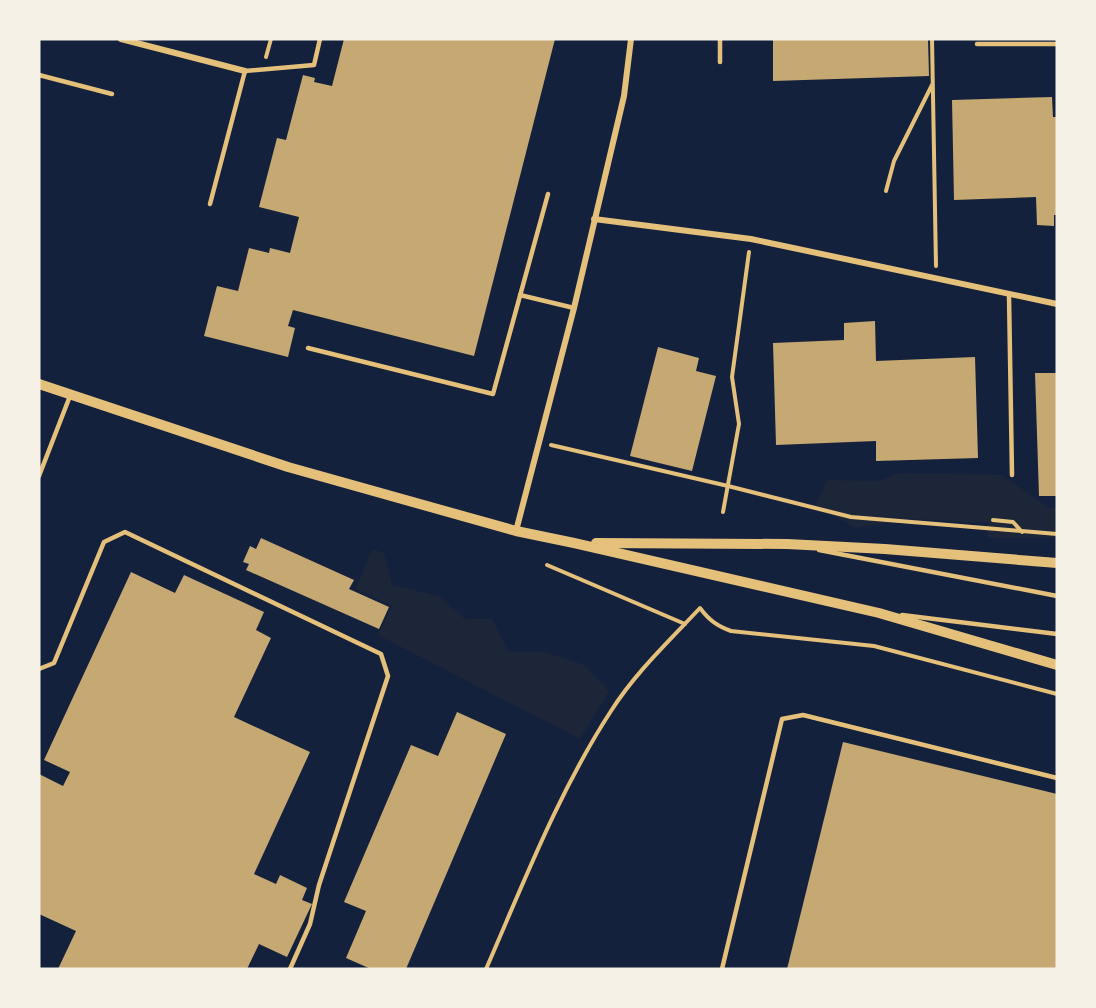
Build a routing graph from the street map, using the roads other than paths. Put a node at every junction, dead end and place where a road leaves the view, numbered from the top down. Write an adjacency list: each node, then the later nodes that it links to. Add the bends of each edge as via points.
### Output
1 (121, 39): 8 (street)
2 (320, 39): 8 (lane, via 314,65)
3 (631, 39): 13 (street, via 624,96)
4 (720, 39): 7 (lane)
5 (977, 44): 6 (lane)
6 (1057, 44)
7 (720, 62)
8 (245, 71): 12 (lane)
9 (39, 75): 10 (lane)
10 (112, 94)
11 (548, 194): 14 (lane)
12 (210, 204)
13 (594, 219): 15 (street, via 751,239); 17 (street)
14 (520, 295): 17 (lane); 18 (lane, via 493,394)
15 (1009, 295): 16 (street); 21 (lane)
16 (1057, 304)
17 (574, 308): 23 (street)
18 (308, 348)
19 (39, 384): 20 (street)
20 (70, 396): 22 (lane); 23 (street, via 288,467)
21 (1012, 475)
22 (39, 476)
23 (516, 531): 24 (street)
24 (574, 543): 25 (street); 28 (street)
25 (787, 544): 26 (street); 27 (lane)
26 (1057, 563)
27 (1057, 596)
28 (879, 613): 29 (lane); 30 (street)
29 (1057, 634)
30 (1057, 665)
31 (39, 669): 33 (lane, via 54,663 104,542 125,532 381,654 388,676 319,885 310,924)
32 (1057, 778): 34 (lane, via 803,715 782,719)
33 (290, 969)
34 (722, 969)

